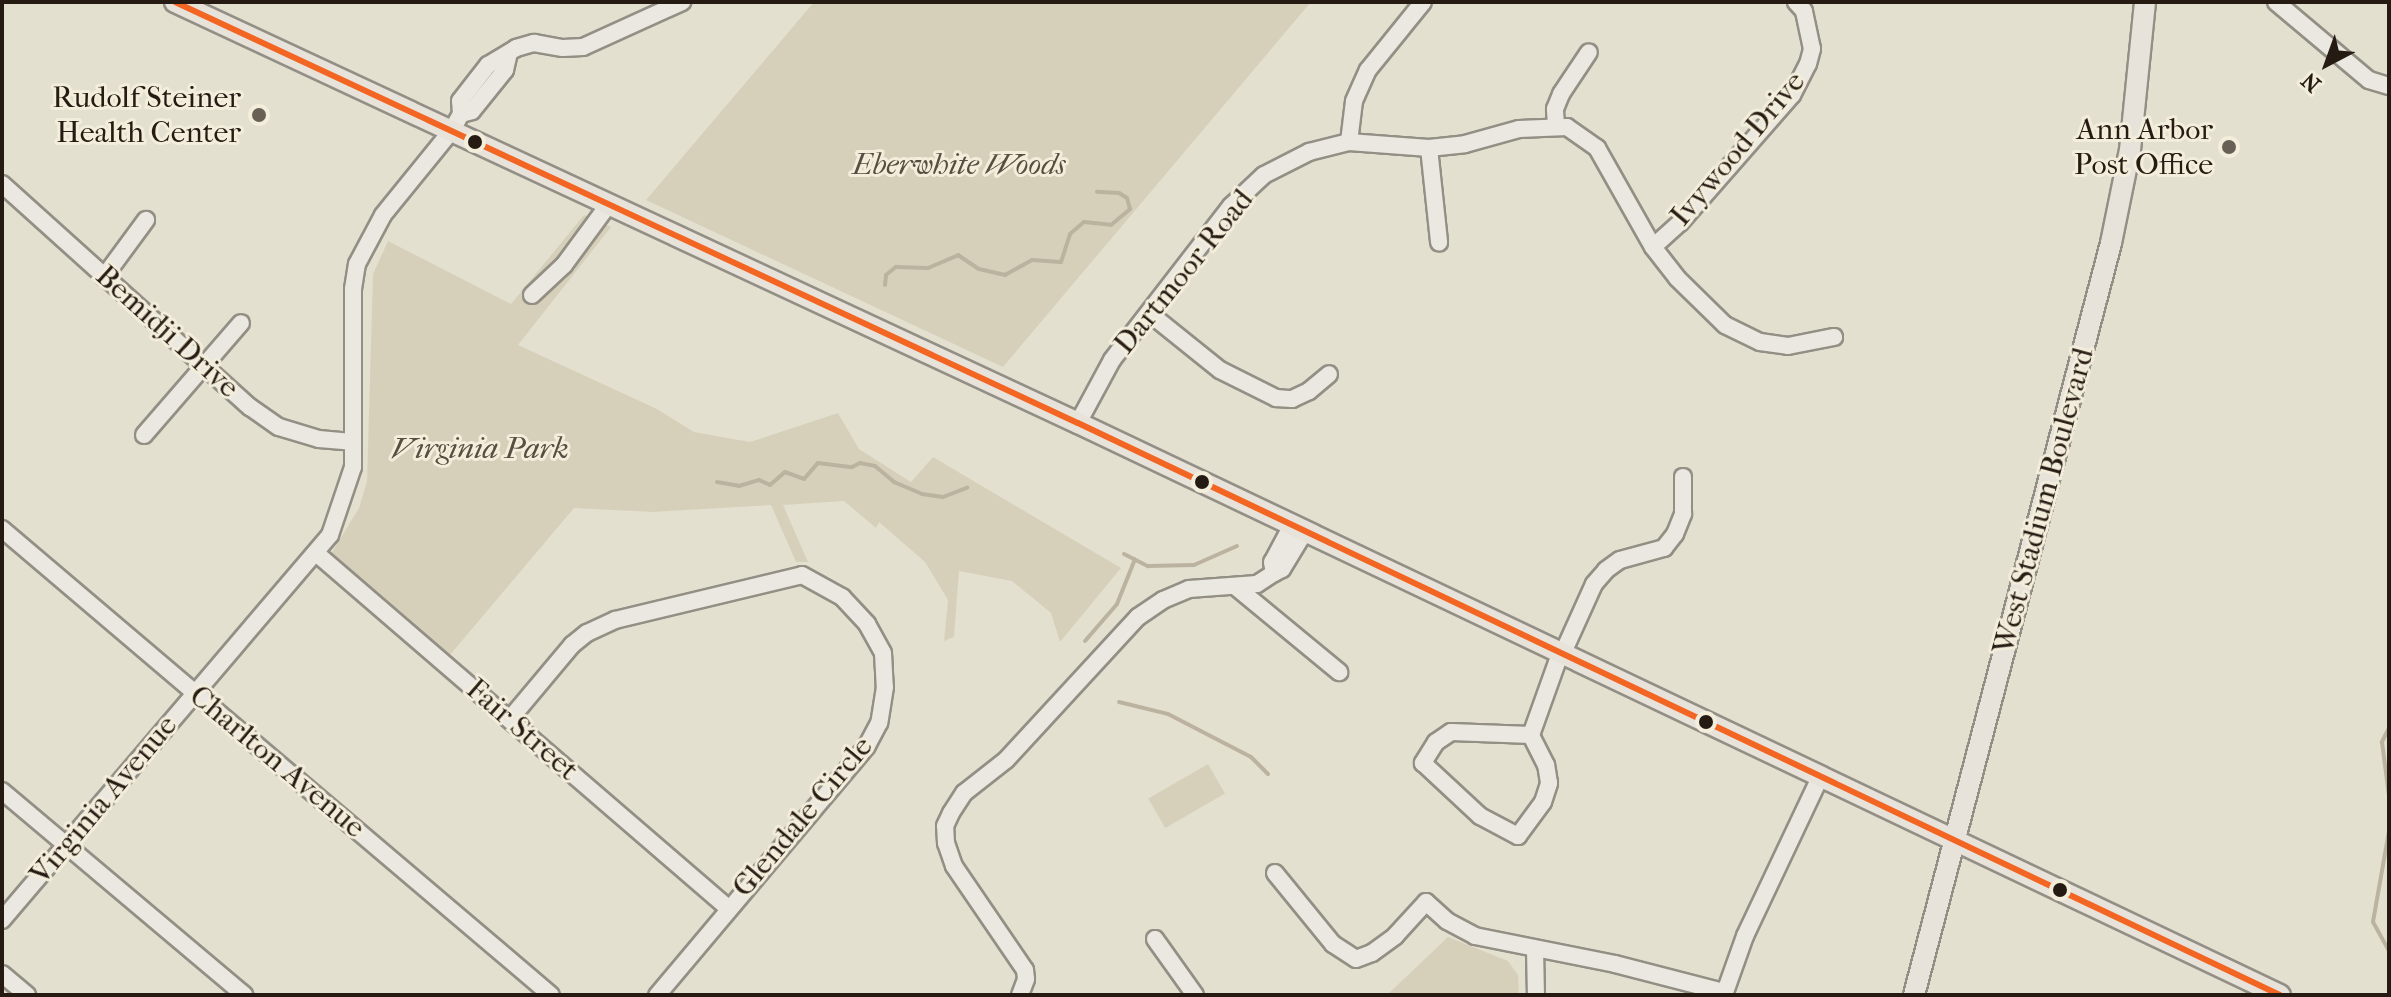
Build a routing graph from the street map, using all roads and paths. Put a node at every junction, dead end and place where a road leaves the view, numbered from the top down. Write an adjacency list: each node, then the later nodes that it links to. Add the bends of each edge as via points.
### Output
1 (175, 2): 9 (main road)
2 (682, 2): 9 (street, Virginia Avenue, via 583,47 534,43 509,53 505,70 472,111)
3 (1423, 2): 11 (street, via 1368,70 1354,101)
4 (1796, 2): 17 (street, Ivywood Drive, via 1804,11 1812,49 1792,95)
5 (2145, 2): 40 (main road, West Stadium Boulevard, via 2130,150 2111,243)
6 (2276, 2): 8 (street, via 2369,80)
7 (1589, 52): 10 (street, via 1561,94)
8 (2389, 86)
9 (456, 122): 14 (main road); 27 (street, Virginia Avenue, via 383,215 357,264)
10 (1556, 125): 12 (street, Dartmoor Road); 17 (street, via 1597,148)
11 (1349, 142): 12 (street, Dartmoor Road); 20 (street, Dartmoor Road, via 1309,152 1264,175 1231,206)
12 (1429, 148): 16 (street)
13 (2, 184): 18 (street, Bemidji Drive)
14 (609, 204): 19 (street, via 564,265); 25 (main road)
15 (146, 220): 18 (street)
16 (1439, 242)
17 (1653, 247): 22 (street, via 1725,325 1760,342 1788,346)
18 (104, 277): 23 (street, Bemidji Drive)
19 (532, 295)
20 (1149, 313): 24 (street, via 1220,370 1276,398 1292,399); 25 (street, Dartmoor Road, via 1112,360)
21 (241, 323): 23 (street)
22 (1834, 337)
23 (205, 367): 26 (street); 27 (street, Bemidji Drive, via 279,427)
24 (1329, 374)
25 (1078, 423): 30 (main road)
26 (144, 435)
27 (352, 442): 31 (street, Virginia Avenue, via 353,467 345,499)
28 (1683, 477): 33 (street, via 1683,514 1675,534 1664,548 1620,560 1606,570 1594,584)
29 (2, 529): 35 (street, Charlton Avenue)
30 (1298, 530): 32 (street, via 1272,562 1274,573 1257,584); 33 (main road)
31 (316, 553): 35 (street, Virginia Avenue); 36 (street, Fair Street)
32 (1236, 587): 34 (street); 53 (street, via 1189,589 1138,617 1006,760 964,793 951,813 945,826 954,866 1025,970)
33 (1561, 655): 37 (street); 38 (main road)
34 (1339, 672)
35 (195, 692): 41 (street, Virginia Avenue); 51 (street, Charlton Avenue)
36 (510, 719): 43 (street, Fair Street); 43 (street, Glendale Circle, via 572,645 615,620 802,575 842,597 867,624 883,653 879,723 867,746)
37 (1531, 735): 37 (street, via 1549,783 1543,802 1518,836 1480,816 1423,763 1436,742 1451,732)
38 (1821, 775): 40 (main road); 48 (street)
39 (2, 791): 41 (street)
40 (1956, 840): 56 (main road, West Stadium Boulevard); 57 (main road)
41 (66, 845): 44 (street, Virginia Avenue); 50 (street)
42 (1275, 873): 46 (street, via 1333,944 1356,959 1395,936 1426,902 1475,936)
43 (728, 908): 52 (street, Glendale Circle)
44 (2, 920)
45 (1155, 939): 54 (street)
46 (1535, 949): 48 (street); 55 (street)
47 (2, 974): 49 (street)
48 (1723, 993)
49 (27, 995)
50 (244, 995)
51 (551, 995)
52 (657, 995)
53 (1020, 995)
54 (1195, 995)
55 (1536, 995)
56 (1914, 995)
57 (2280, 995)

